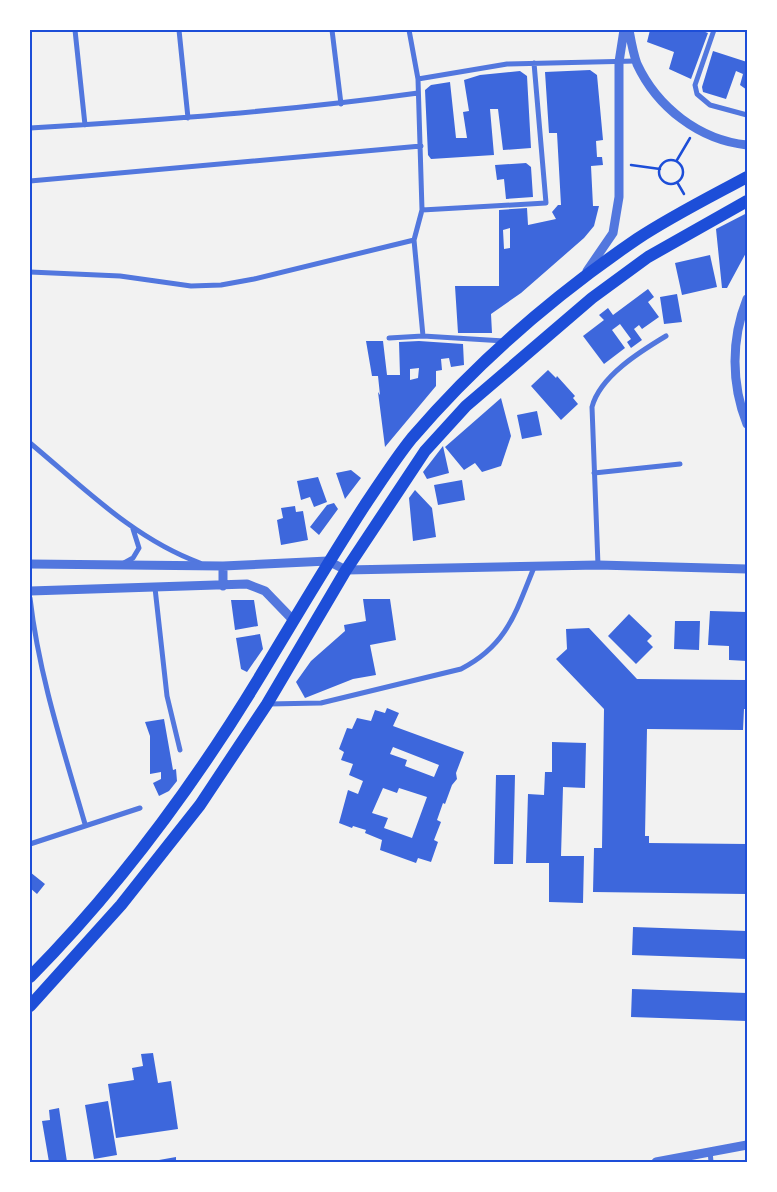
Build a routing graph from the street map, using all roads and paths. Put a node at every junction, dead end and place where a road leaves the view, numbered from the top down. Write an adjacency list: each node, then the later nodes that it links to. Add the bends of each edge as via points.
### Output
1 (75, 30): 16 (street)
2 (179, 30): 15 (street)
3 (332, 30): 13 (street)
4 (409, 30): 11 (street)
5 (624, 30): 9 (street)
6 (628, 30): 8 (street)
7 (714, 30): 14 (street, via 695,85 696,94 710,105)
8 (636, 61): 9 (street); 18 (street, via 662,103 679,117 712,136)
9 (619, 62): 10 (street); 20 (street)
10 (534, 63): 11 (street, via 474,68); 27 (street, via 546,203)
11 (418, 80): 12 (street)
12 (418, 93): 13 (street); 19 (street)
13 (341, 104): 15 (street)
14 (747, 115)
15 (188, 118): 16 (street)
16 (84, 125): 17 (street)
17 (30, 128)
18 (747, 145)
19 (421, 146): 23 (street); 27 (street)
20 (619, 164): 21 (path); 30 (street, via 619,197 613,233)
21 (660, 169): 24 (path, via 660,176 666,182); 24 (path, via 666,160 680,162 684,171)
22 (747, 177): 30 (main road, via 638,239)
23 (30, 181)
24 (677, 182): 25 (path)
25 (684, 194)
26 (747, 201): 48 (main road, via 648,257 592,298 466,406 425,451)
27 (422, 210): 28 (street)
28 (414, 240): 29 (street, via 221,285 190,286 120,276); 32 (street)
29 (30, 272)
30 (580, 280): 35 (main road)
31 (747, 299): 36 (street, via 736,338 734,371)
32 (424, 336): 34 (street); 35 (street)
33 (666, 336): 39 (street, via 633,356 595,396 592,407)
34 (389, 338)
35 (507, 342): 41 (main road, via 453,393 410,440)
36 (747, 424)
37 (30, 443): 40 (street)
38 (680, 464): 39 (street)
39 (594, 473): 46 (street)
40 (131, 527): 42 (street, via 139,548 133,558); 44 (street, via 166,549)
41 (328, 561): 47 (street); 48 (street); 54 (main road)
42 (123, 563): 43 (street); 44 (street)
43 (30, 564)
44 (204, 564): 47 (street)
45 (535, 565): 46 (street); 48 (street); 55 (street, via 509,627 486,655 468,665 321,703)
46 (598, 565): 49 (street)
47 (223, 566): 50 (street)
48 (346, 570): 55 (main road)
49 (747, 570)
50 (223, 586): 51 (street); 54 (street, via 247,584 260,588)
51 (155, 588): 52 (street); 56 (street, via 167,696)
52 (30, 591)
53 (30, 598): 58 (street, via 38,655)
54 (293, 620): 60 (main road, via 182,796 107,890)
55 (268, 704): 61 (main road, via 200,805 128,897)
56 (180, 750)
57 (140, 808): 58 (street)
58 (85, 824): 59 (street)
59 (30, 844)
60 (30, 977)
61 (30, 1006)
62 (747, 1144): 63 (street)
63 (710, 1151): 64 (street); 65 (street)
64 (656, 1162)
65 (711, 1162)

